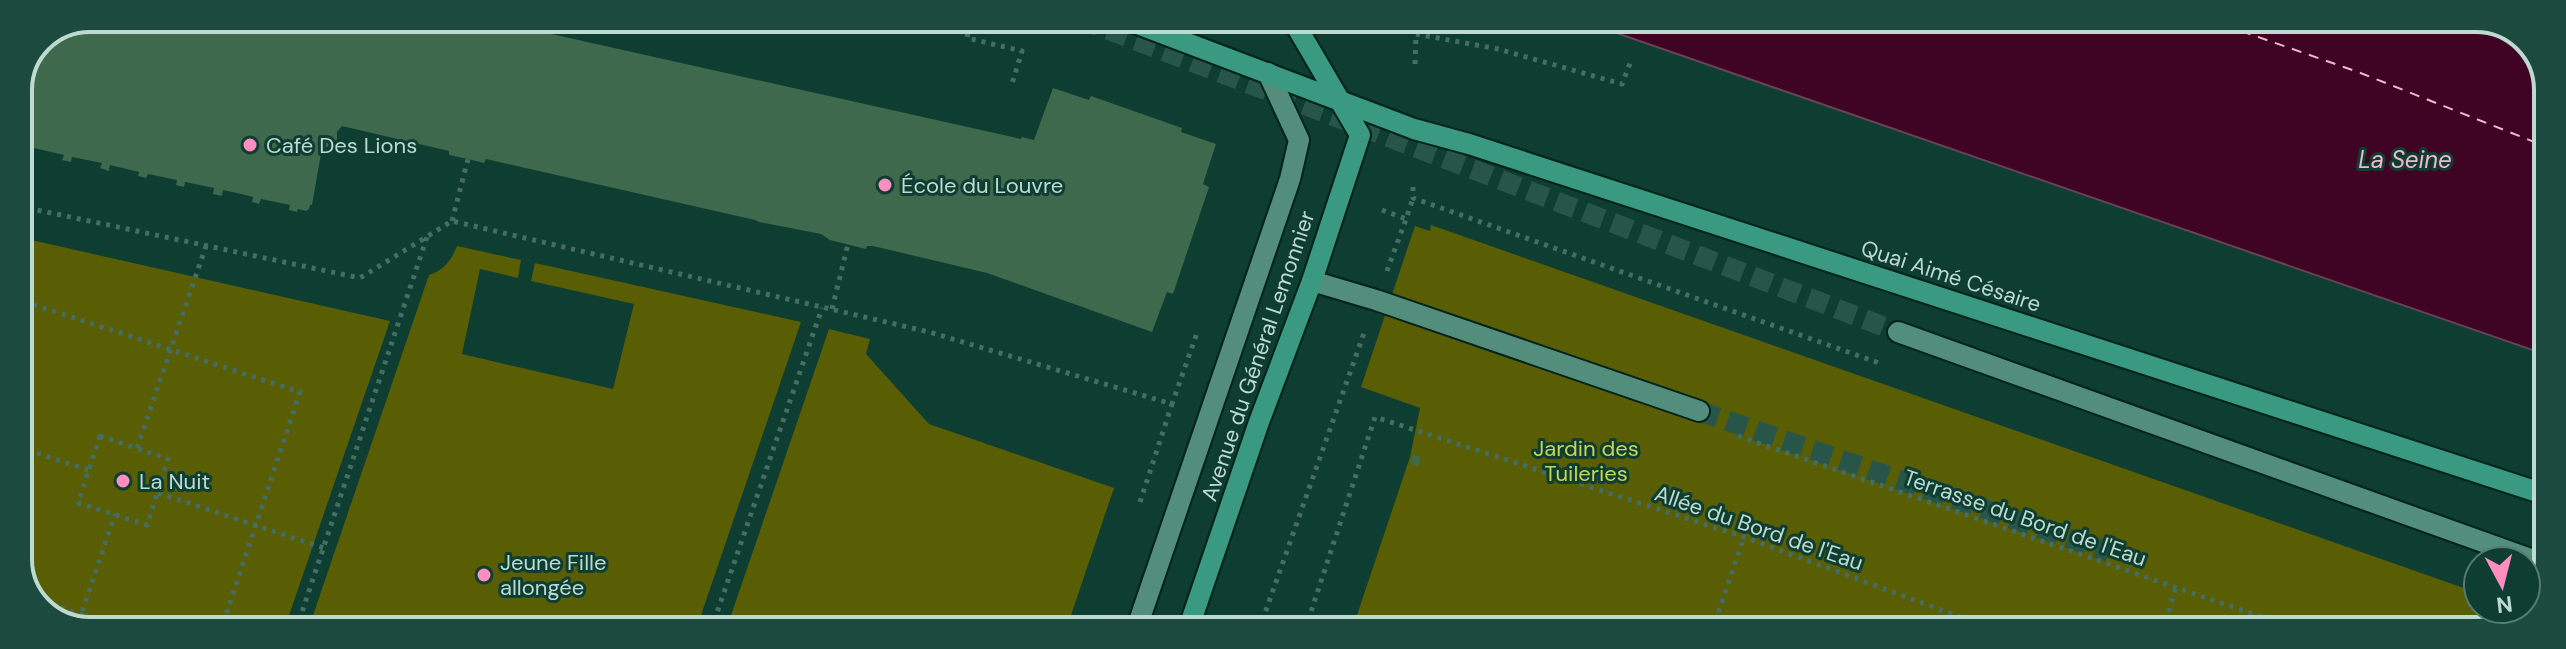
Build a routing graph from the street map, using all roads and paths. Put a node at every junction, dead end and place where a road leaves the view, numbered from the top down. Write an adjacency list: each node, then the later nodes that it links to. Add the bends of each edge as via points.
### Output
1 (968, 32): 7 (path, via 967,38 1022,51)
2 (1159, 32): 6 (main road, Quai Aimé Césaire)
3 (1300, 32): 8 (main road, Avenue du Général Lemonnier)
4 (1631, 61): 5 (path, via 1622,84 1498,49 1416,34)
5 (1415, 64)
6 (1268, 73): 8 (main road, Quai Aimé Césaire); 45 (lane, via 1299,140)
7 (1011, 87)
8 (1341, 101): 18 (main road, Avenue du Général Lemonnier, via 1360,135); 31 (main road, Quai Aimé Césaire)
9 (468, 159): 14 (path)
10 (1413, 198): 13 (path)
11 (32, 209): 17 (path)
12 (1382, 210): 13 (path)
13 (1406, 219): 19 (path)
14 (452, 221): 15 (path); 20 (path)
15 (427, 236): 17 (path, via 360,278); 36 (path)
16 (848, 244): 21 (path)
17 (206, 246): 25 (path)
18 (1312, 281): 19 (lane); 46 (main road, Avenue du Général Lemonnier)
19 (1376, 300): 26 (lane); 47 (path)
20 (822, 308): 21 (path); 44 (path)
21 (832, 310): 23 (path, via 929,332 1172,404)
22 (32, 314): 25 (path, via 35,305)
23 (1204, 316)
24 (1898, 332): 37 (lane)
25 (170, 349): 28 (path); 34 (path, via 300,392)
26 (1699, 411)
27 (1738, 436): 38 (path, Terrasse du Bord de l'Eau)
28 (137, 448): 30 (path, via 100,436); 32 (path, via 168,459)
29 (32, 452): 30 (path)
30 (88, 470): 33 (path, via 78,503)
31 (2534, 491)
32 (158, 493): 33 (path, via 147,525); 34 (path)
33 (115, 514): 40 (path)
34 (256, 525): 36 (path); 42 (path)
35 (1744, 537): 48 (path, Allée du Bord de l'Eau, via 1375,417); 49 (path); 50 (path, Allée du Bord de l'Eau)
36 (324, 548): 43 (path)
37 (2534, 560)
38 (2176, 587): 51 (path); 52 (path, Terrasse du Bord de l'Eau)
39 (56, 606): 40 (path)
40 (82, 614): 41 (path)
41 (91, 617)
42 (225, 617)
43 (300, 617)
44 (715, 617)
45 (1140, 617)
46 (1192, 617)
47 (1264, 617)
48 (1309, 617)
49 (1717, 617)
50 (1960, 617)
51 (2167, 617)
52 (2262, 617)

